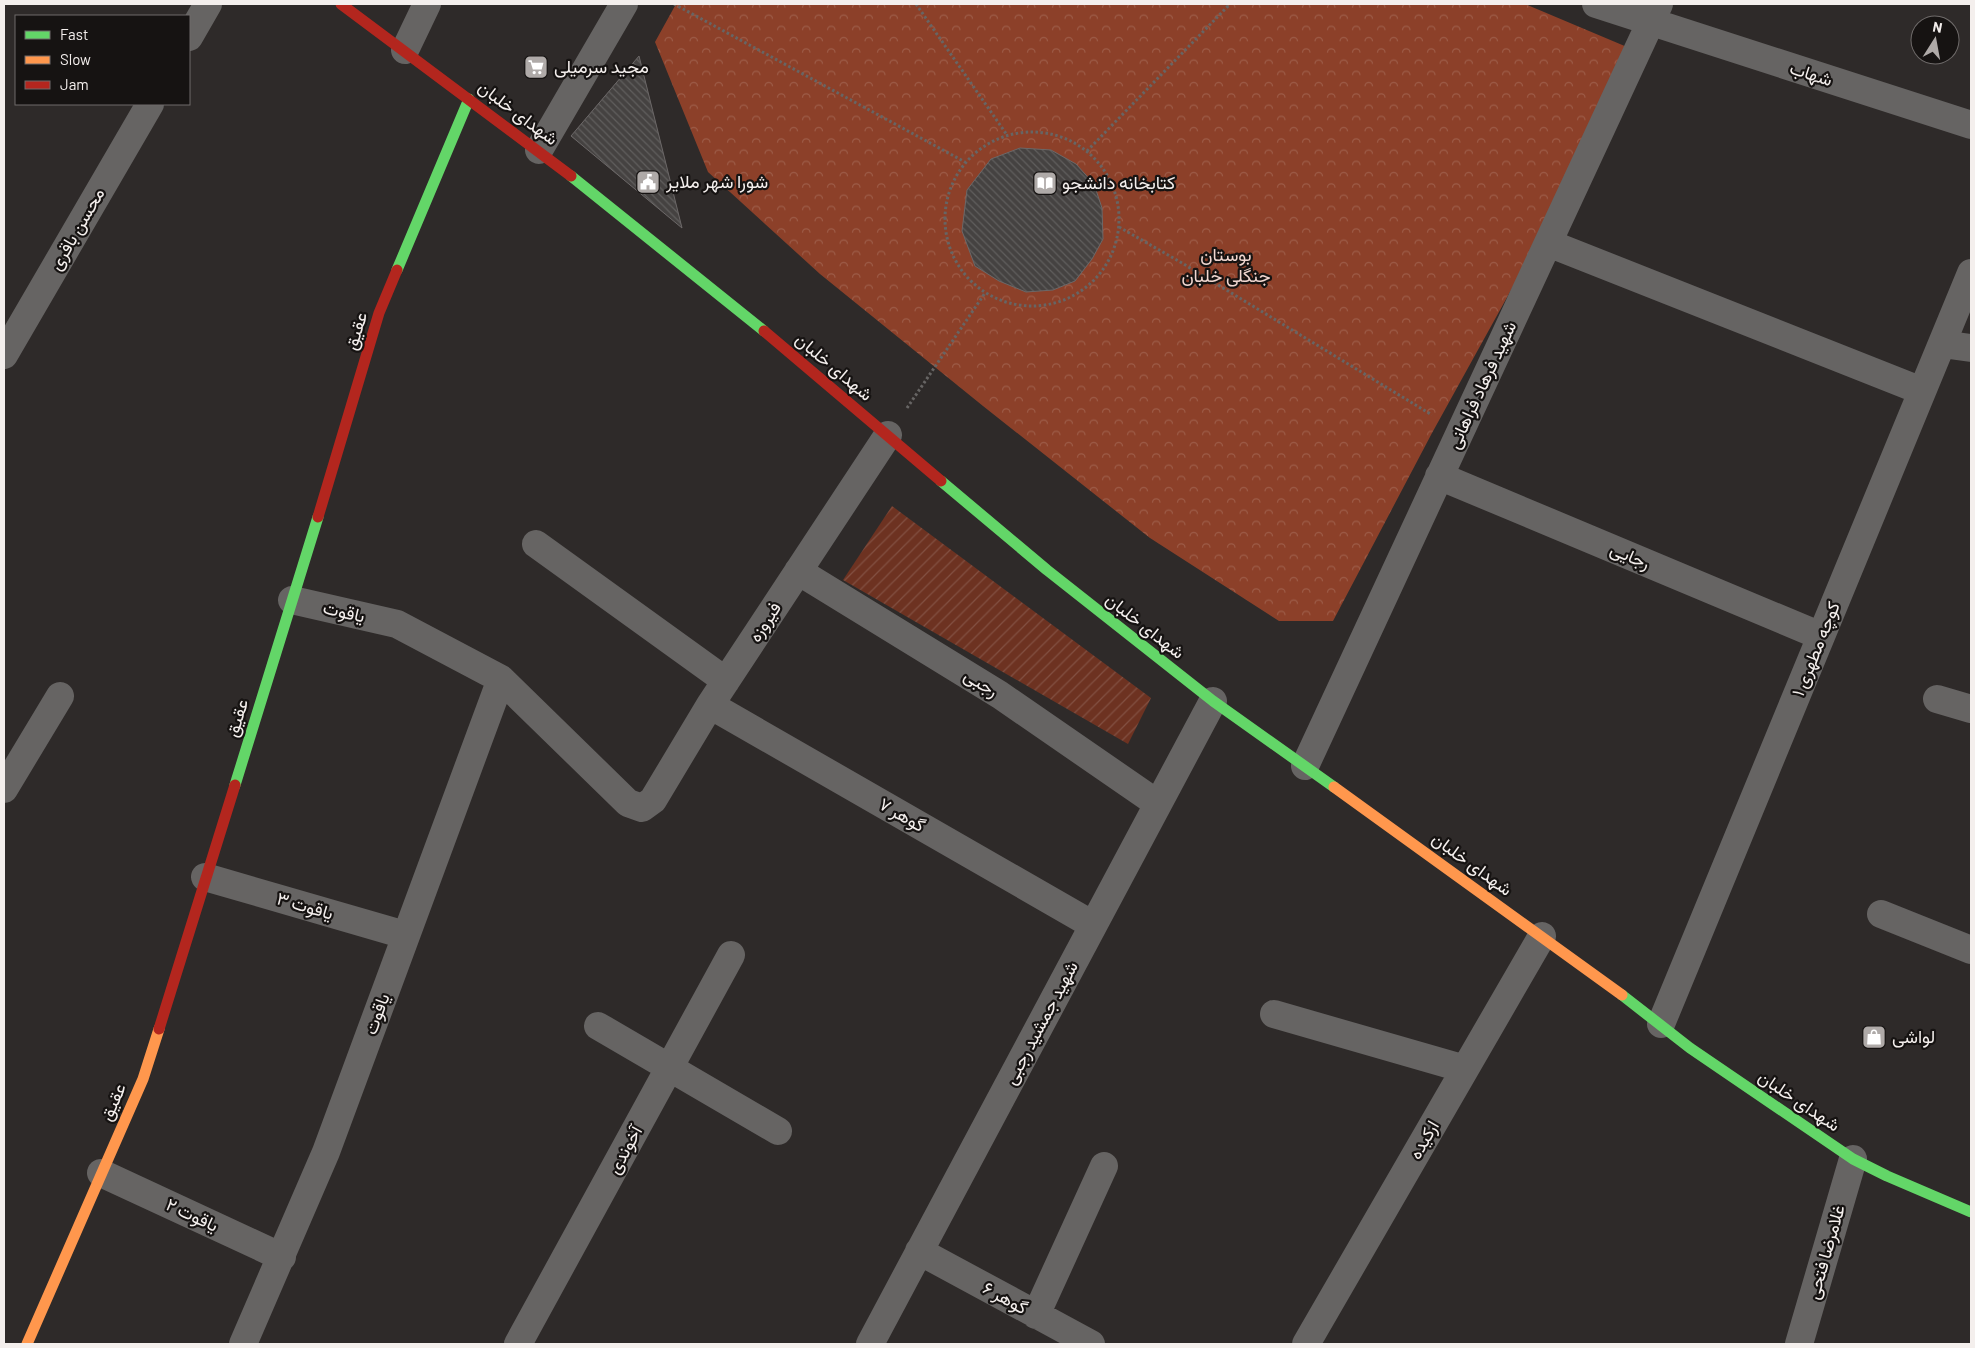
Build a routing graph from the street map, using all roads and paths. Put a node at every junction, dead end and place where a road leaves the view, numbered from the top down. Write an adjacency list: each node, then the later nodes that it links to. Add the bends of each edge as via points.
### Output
1 (208, 4): 10 (street)
2 (341, 4): 11 (street, شهدای خلبان)
3 (427, 4): 11 (street)
4 (624, 4): 16 (street)
5 (674, 4): 18 (path)
6 (916, 4): 15 (path)
7 (1230, 4): 17 (path)
8 (1596, 4): 9 (street, شهاب)
9 (1655, 13): 14 (street, شهاب); 20 (street, شهید فرهاد فراهانی)
10 (190, 35)
11 (405, 50): 12 (street, شهدای خلبان)
12 (469, 98): 16 (street, شهدای خلبان); 32 (street, عقیق, via 379,313)
13 (149, 105): 25 (street, محسن باقری)
14 (1971, 125)
15 (1007, 135): 17 (path, via 1028,131 1049,133); 18 (path, via 984,145)
16 (539, 150): 28 (street, شهدای خلبان, via 735,306)
17 (1087, 151): 19 (path, via 1102,166 1113,185)
18 (965, 162): 22 (path, via 952,183 945,208 945,232 953,256 966,277)
19 (1119, 227): 22 (path, via 1114,251 1101,273 1082,291 1059,302 1034,306 1009,303); 27 (path)
20 (1548, 243): 26 (street); 27 (street, شهید فرهاد فراهانی)
21 (1971, 273): 23 (street, کوچه مطهری ۱)
22 (986, 293): 28 (path)
23 (1942, 344): 24 (street); 26 (street, کوچه مطهری ۱)
24 (1971, 348)
25 (4, 355)
26 (1922, 391): 33 (street, کوچه مطهری ۱)
27 (1460, 432): 29 (street, شهید فرهاد فراهانی)
28 (888, 435): 31 (street, فیروزه); 38 (street, شهدای خلبان, via 1047,570)
29 (1440, 476): 33 (street, رجایی); 41 (street, شهید فرهاد فراهانی)
30 (536, 544): 35 (street)
31 (798, 571): 35 (street, فیروزه); 43 (street, رجبی, via 1000,695)
32 (292, 600): 34 (street, یاقوت, via 398,624); 45 (street, عقیق)
33 (1821, 636): 53 (street, کوچه مطهری ۱)
34 (501, 680): 44 (street, یاقوت, via 628,802); 48 (street, یاقوت)
35 (726, 681): 39 (street, فیروزه)
36 (60, 696): 42 (street)
37 (1937, 699): 40 (street)
38 (1213, 701): 41 (street, شهدای خلبان); 43 (street, شهید جمشید رجبی)
39 (710, 705): 44 (street, فیروزه, via 653,800); 47 (street, گوهر ۷)
40 (1971, 709)
41 (1305, 766): 49 (street, شهدای خلبان)
42 (4, 789)
43 (1158, 804): 47 (street, شهید جمشید رجبی)
44 (642, 808)
45 (206, 877): 48 (street, یاقوت ۳); 60 (street, عقیق, via 143,1079)
46 (1881, 914): 50 (street)
47 (1093, 925): 62 (street, شهید جمشید رجبی)
48 (406, 935): 63 (street, یاقوت, via 326,1152)
49 (1542, 936): 53 (street, شهدای خلبان); 56 (street, ارکیده)
50 (1971, 950)
51 (731, 954): 55 (street, آخوندی)
52 (1274, 1014): 56 (street)
53 (1661, 1024): 58 (street, شهدای خلبان, via 1690,1048)
54 (598, 1026): 55 (street)
55 (670, 1068): 57 (street); 67 (street, آخوندی)
56 (1466, 1069): 70 (street, ارکیده)
57 (778, 1131)
58 (1853, 1159): 61 (street, شهدای خلبان); 71 (street, غلامرضا فتحی)
59 (1104, 1166): 64 (street)
60 (101, 1173): 63 (street, یاقوت ۲); 65 (street, عقیق)
61 (1971, 1212)
62 (919, 1251): 64 (street, گوهر ۶); 68 (street, شهید جمشید رجبی)
63 (282, 1257): 66 (street, یاقوت)
64 (1036, 1315): 69 (street, گوهر ۶)
65 (29, 1343)
66 (243, 1344)
67 (518, 1344)
68 (870, 1344)
69 (1090, 1344)
70 (1306, 1344)
71 (1799, 1344)

